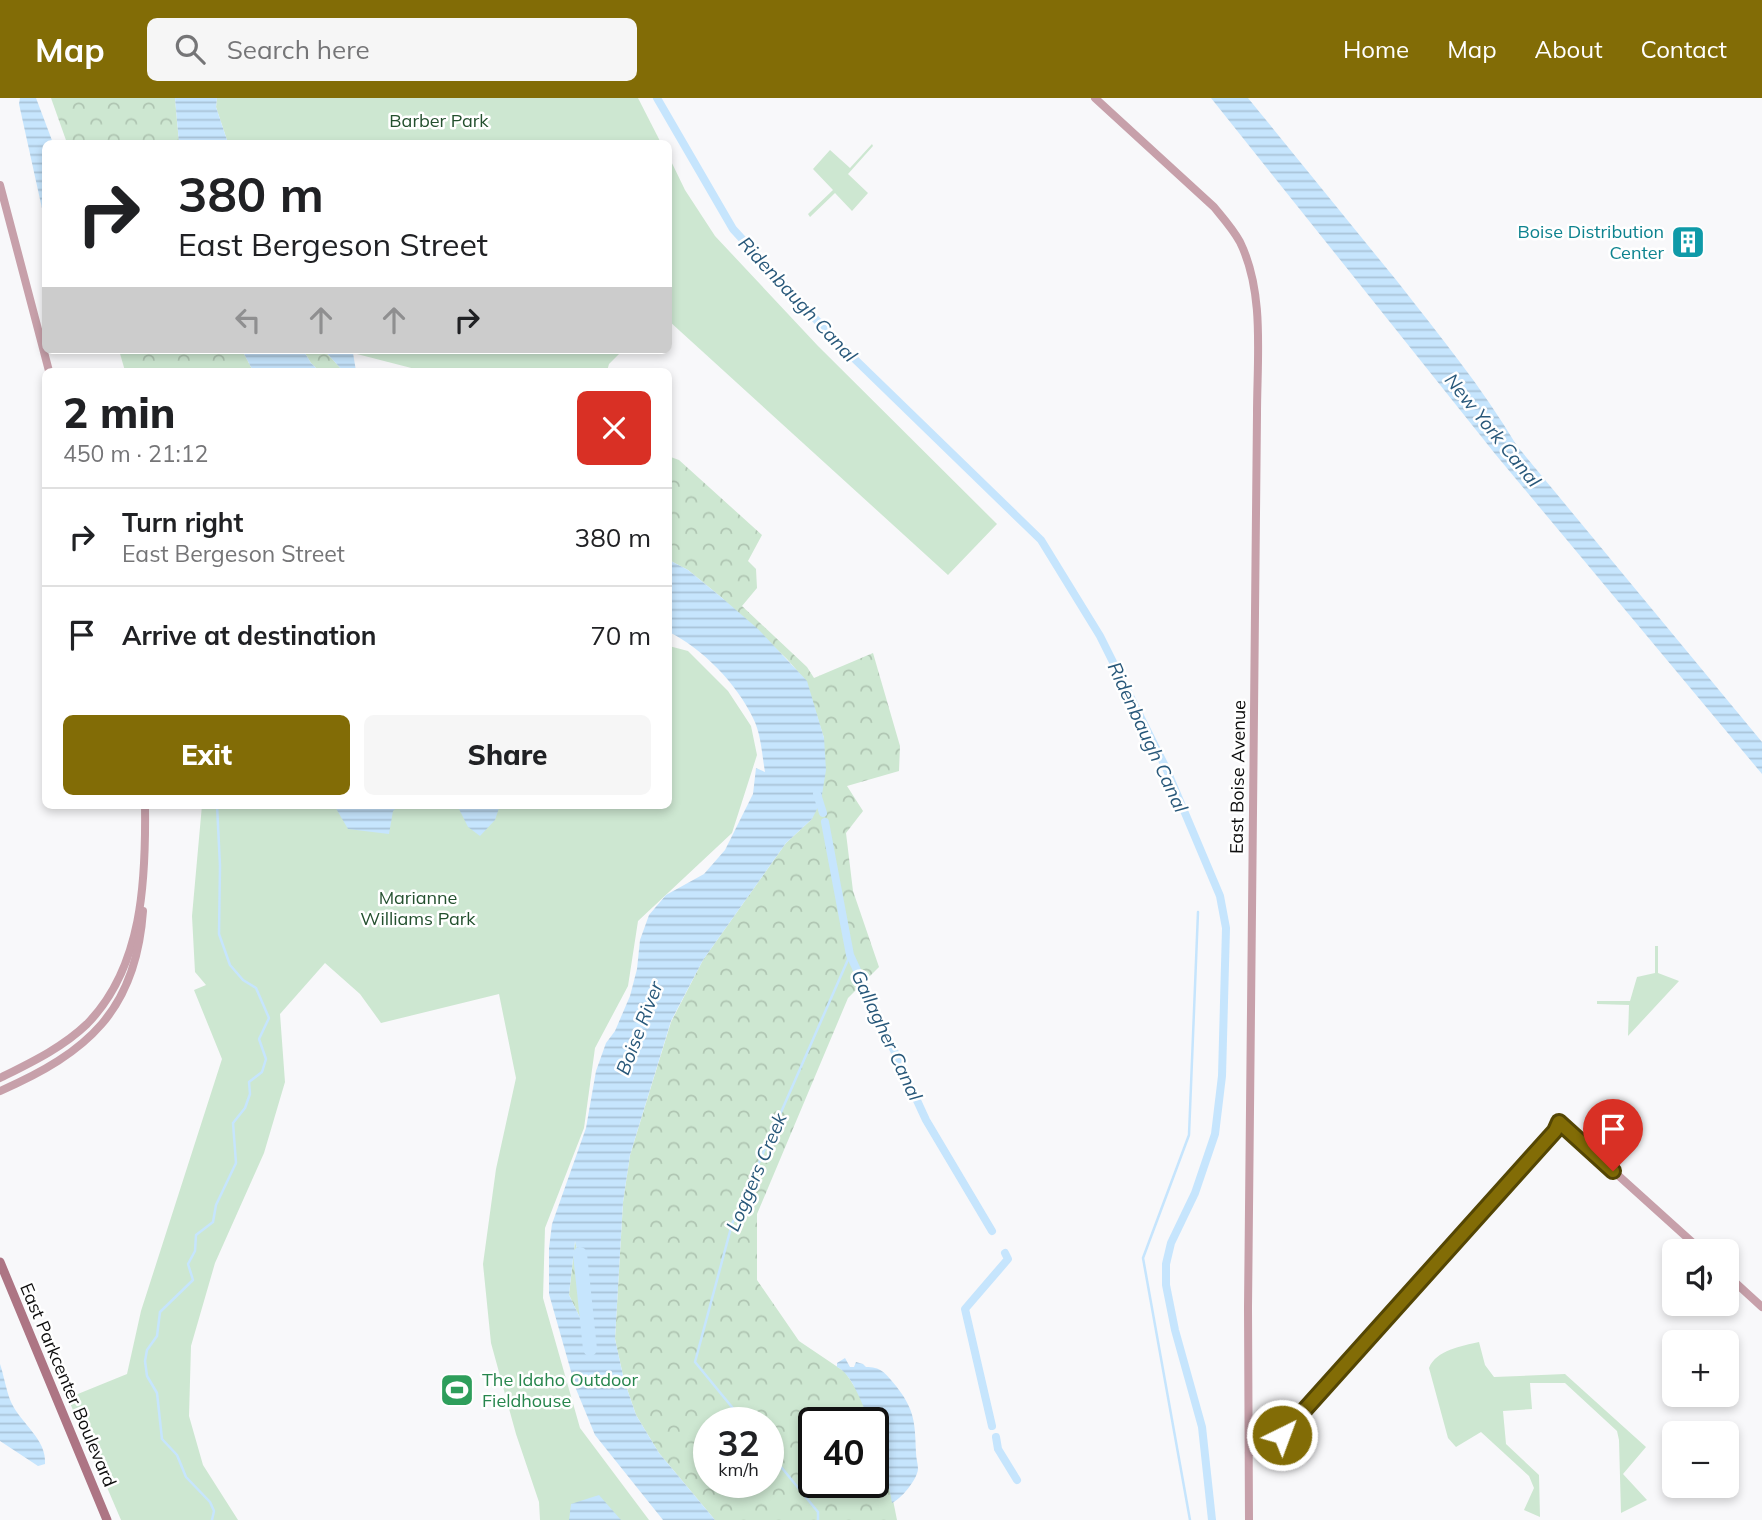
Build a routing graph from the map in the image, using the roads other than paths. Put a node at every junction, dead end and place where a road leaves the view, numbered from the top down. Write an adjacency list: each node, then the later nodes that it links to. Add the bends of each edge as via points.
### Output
1 (1095, 98): 12 (street, East Boise Avenue, via 1228,224 1251,269 1256,300)
2 (0, 185): 3 (street)
3 (42, 344)
4 (145, 809): 5 (street)
5 (143, 886): 6 (street, via 126,962 106,1000 86,1025 64,1042); 7 (street, via 139,953 119,999 96,1031 74,1051)
6 (0, 1078)
7 (0, 1093)
8 (1689, 1239): 13 (street, via 1559,1122)
9 (0, 1262): 15 (main road, East Parkcenter Boulevard)
10 (1739, 1286): 11 (street)
11 (1762, 1307)
12 (1248, 1420): 13 (street, via 1263,1437); 14 (street, East Boise Avenue)
13 (1282, 1435): 14 (street)
14 (1249, 1453): 16 (street, East Boise Avenue)
15 (107, 1520)
16 (1249, 1520)

